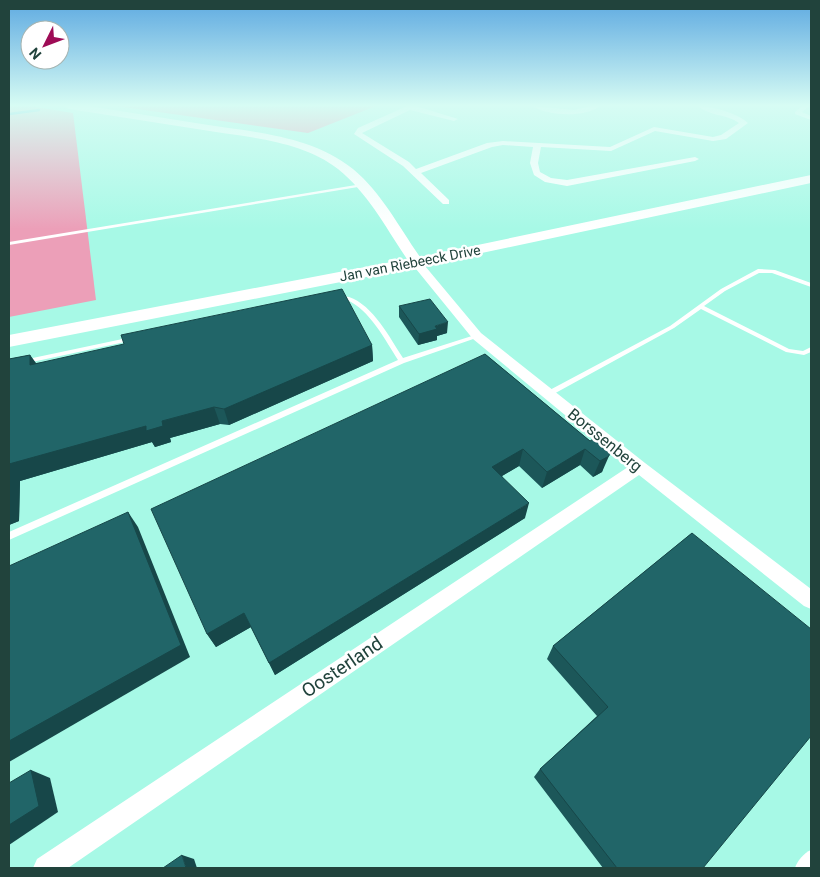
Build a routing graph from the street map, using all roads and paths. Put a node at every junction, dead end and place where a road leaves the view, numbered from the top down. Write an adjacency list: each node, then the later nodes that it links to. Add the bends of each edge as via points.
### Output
1 (300, 147): 10 (main road, via 339,164)
2 (379, 147): 8 (street)
3 (487, 147): 8 (street)
4 (537, 147): 7 (street, via 534,170 556,182 567,183)
5 (591, 147): 6 (street)
6 (615, 147)
7 (695, 160)
8 (416, 172): 11 (street)
9 (811, 179): 13 (main road, Jan van Riebeeck Drive)
10 (362, 185): 12 (lane); 13 (main road)
11 (446, 202)
12 (9, 244)
13 (416, 262): 18 (street, Borssenberg); 19 (main road, Jan van Riebeeck Drive)
14 (811, 286): 16 (lane, via 773,271 758,271 723,290)
15 (328, 298): 21 (lane, via 341,296 364,308)
16 (701, 307): 20 (lane, via 788,351 804,354); 23 (lane, via 672,327)
17 (144, 336): 22 (lane)
18 (477, 336): 21 (lane); 23 (street, Borssenberg)
19 (9, 341)
20 (811, 348)
21 (402, 361): 25 (lane)
22 (9, 364)
23 (548, 394): 24 (street, Borssenberg)
24 (639, 467): 26 (street, Borssenberg); 28 (street, Oosterland)
25 (9, 536)
26 (811, 600)
27 (811, 856): 29 (lane)
28 (46, 868)
29 (801, 868)

